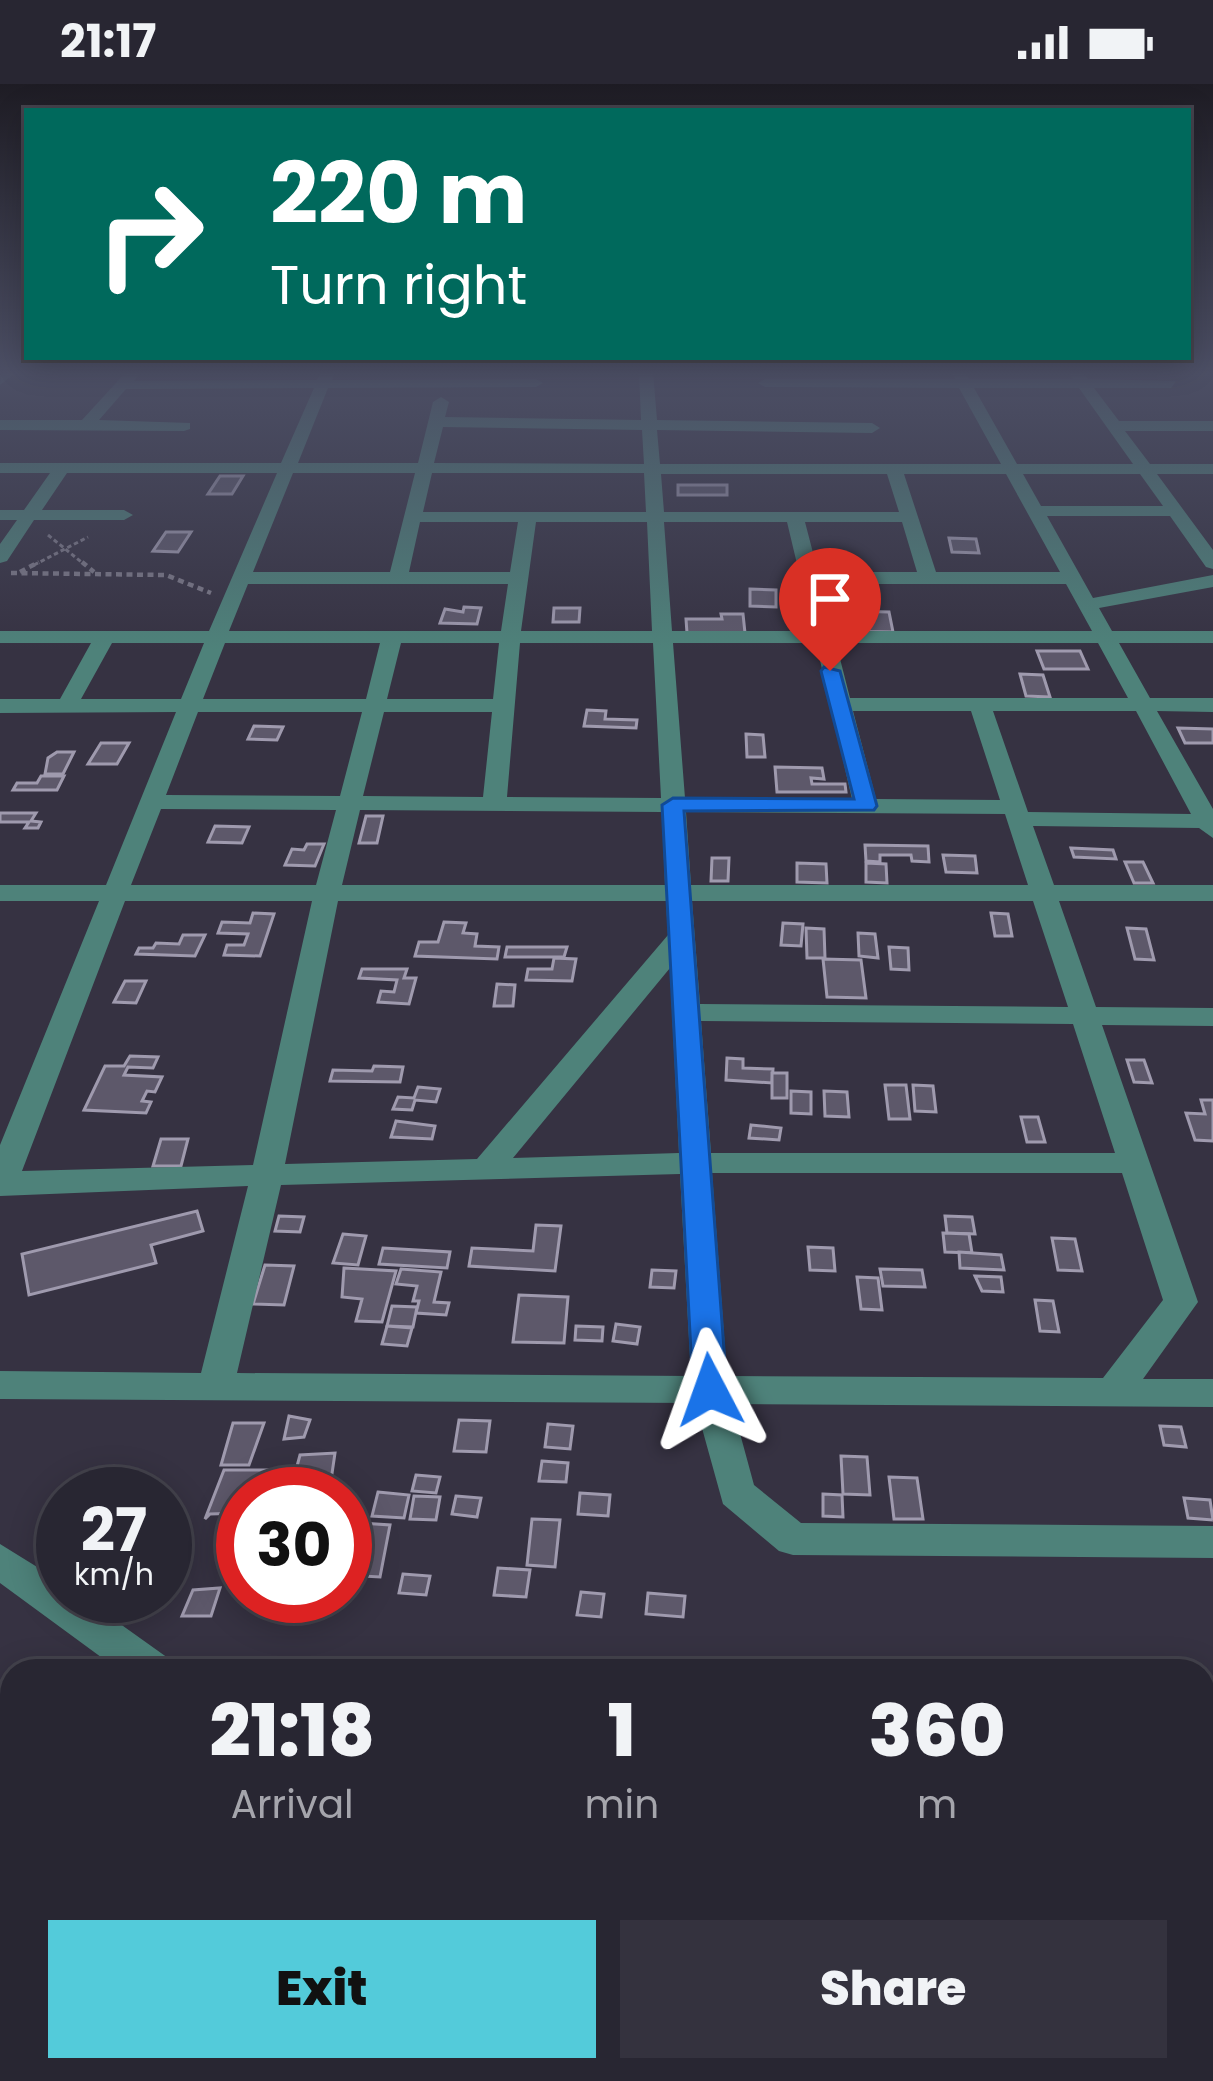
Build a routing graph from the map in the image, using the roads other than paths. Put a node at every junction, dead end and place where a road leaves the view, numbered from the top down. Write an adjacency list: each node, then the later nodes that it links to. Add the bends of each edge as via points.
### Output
1 (163, 465): 10 (street)
2 (286, 465): 11 (street)
3 (653, 465): 12 (street)
4 (888, 465): 15 (street)
5 (1010, 465): 16 (street)
6 (1144, 465): 13 (street)
7 (426, 466): 11 (street); 12 (street); 23 (street)
8 (0, 468): 9 (street)
9 (62, 468): 10 (street); 21 (street)
10 (161, 468): 11 (street)
11 (285, 468): 36 (street)
12 (653, 469): 15 (street); 25 (street)
13 (1147, 469): 14 (street); 16 (street); 18 (street)
14 (1213, 469)
15 (890, 470): 16 (street); 27 (street)
16 (1013, 470): 17 (street)
17 (1036, 511): 18 (street); 34 (street)
18 (1178, 513): 22 (street); 29 (street)
19 (0, 515): 21 (street)
20 (124, 515): 21 (street)
21 (28, 516): 28 (street)
22 (1213, 516)
23 (413, 517): 24 (street); 30 (street)
24 (528, 517): 25 (street); 31 (street)
25 (656, 517): 26 (street); 43 (street)
26 (794, 517): 27 (street); 32 (street)
27 (909, 517): 33 (street)
28 (0, 557)
29 (1213, 563)
30 (398, 577): 31 (street); 36 (street)
31 (519, 578): 42 (street)
32 (808, 578): 33 (street); 44 (street)
33 (928, 578): 34 (street)
34 (1072, 578): 37 (street)
35 (1213, 581): 37 (street)
36 (236, 590): 40 (street)
37 (1086, 605): 45 (street)
38 (0, 637): 39 (street)
39 (105, 637): 40 (street); 55 (street)
40 (217, 637): 41 (street); 48 (street)
41 (392, 637): 42 (street); 49 (street)
42 (510, 637): 43 (street); 50 (street)
43 (663, 637): 44 (street); 60 (street)
44 (822, 637): 45 (street); 47 (street)
45 (1104, 638): 46 (street); 52 (street)
46 (1213, 638)
47 (839, 704): 51 (street); 61 (street)
48 (190, 705): 49 (street); 55 (street); 57 (street)
49 (378, 705): 50 (street); 58 (street)
50 (503, 705): 59 (street)
51 (980, 705): 52 (street); 62 (street)
52 (1142, 705): 53 (street); 63 (street)
53 (1213, 705)
54 (8, 706): 55 (street); 56 (street)
55 (67, 706)
56 (0, 734)
57 (152, 802): 58 (street); 66 (street)
58 (352, 803): 59 (street); 67 (street)
59 (494, 804): 60 (street)
60 (673, 805): 61 (street); 68 (street)
61 (866, 806): 62 (street)
62 (1015, 813): 63 (street); 69 (street)
63 (1210, 826)
64 (1213, 892): 69 (street)
65 (0, 893): 66 (street)
66 (115, 893): 67 (street); 78 (street)
67 (327, 893): 68 (street); 77 (street)
68 (678, 893): 69 (street); 70 (street)
69 (1044, 893): 72 (street)
70 (680, 938): 71 (street); 76 (street)
71 (685, 1012): 72 (street); 74 (street)
72 (1085, 1016): 73 (street); 75 (street)
73 (1213, 1017)
74 (695, 1163): 75 (street); 76 (street); 81 (street)
75 (1135, 1163): 82 (street, via 1181,1302)
76 (486, 1169): 77 (street)
77 (267, 1175): 78 (street); 80 (street)
78 (0, 1183)
79 (0, 1385): 80 (street)
80 (216, 1386): 81 (street)
81 (710, 1390): 82 (street); 84 (street, via 737,1493 793,1539)
82 (1113, 1392): 83 (street)
83 (1213, 1393)
84 (1213, 1542)
85 (0, 1561): 86 (street)
86 (136, 1659)

